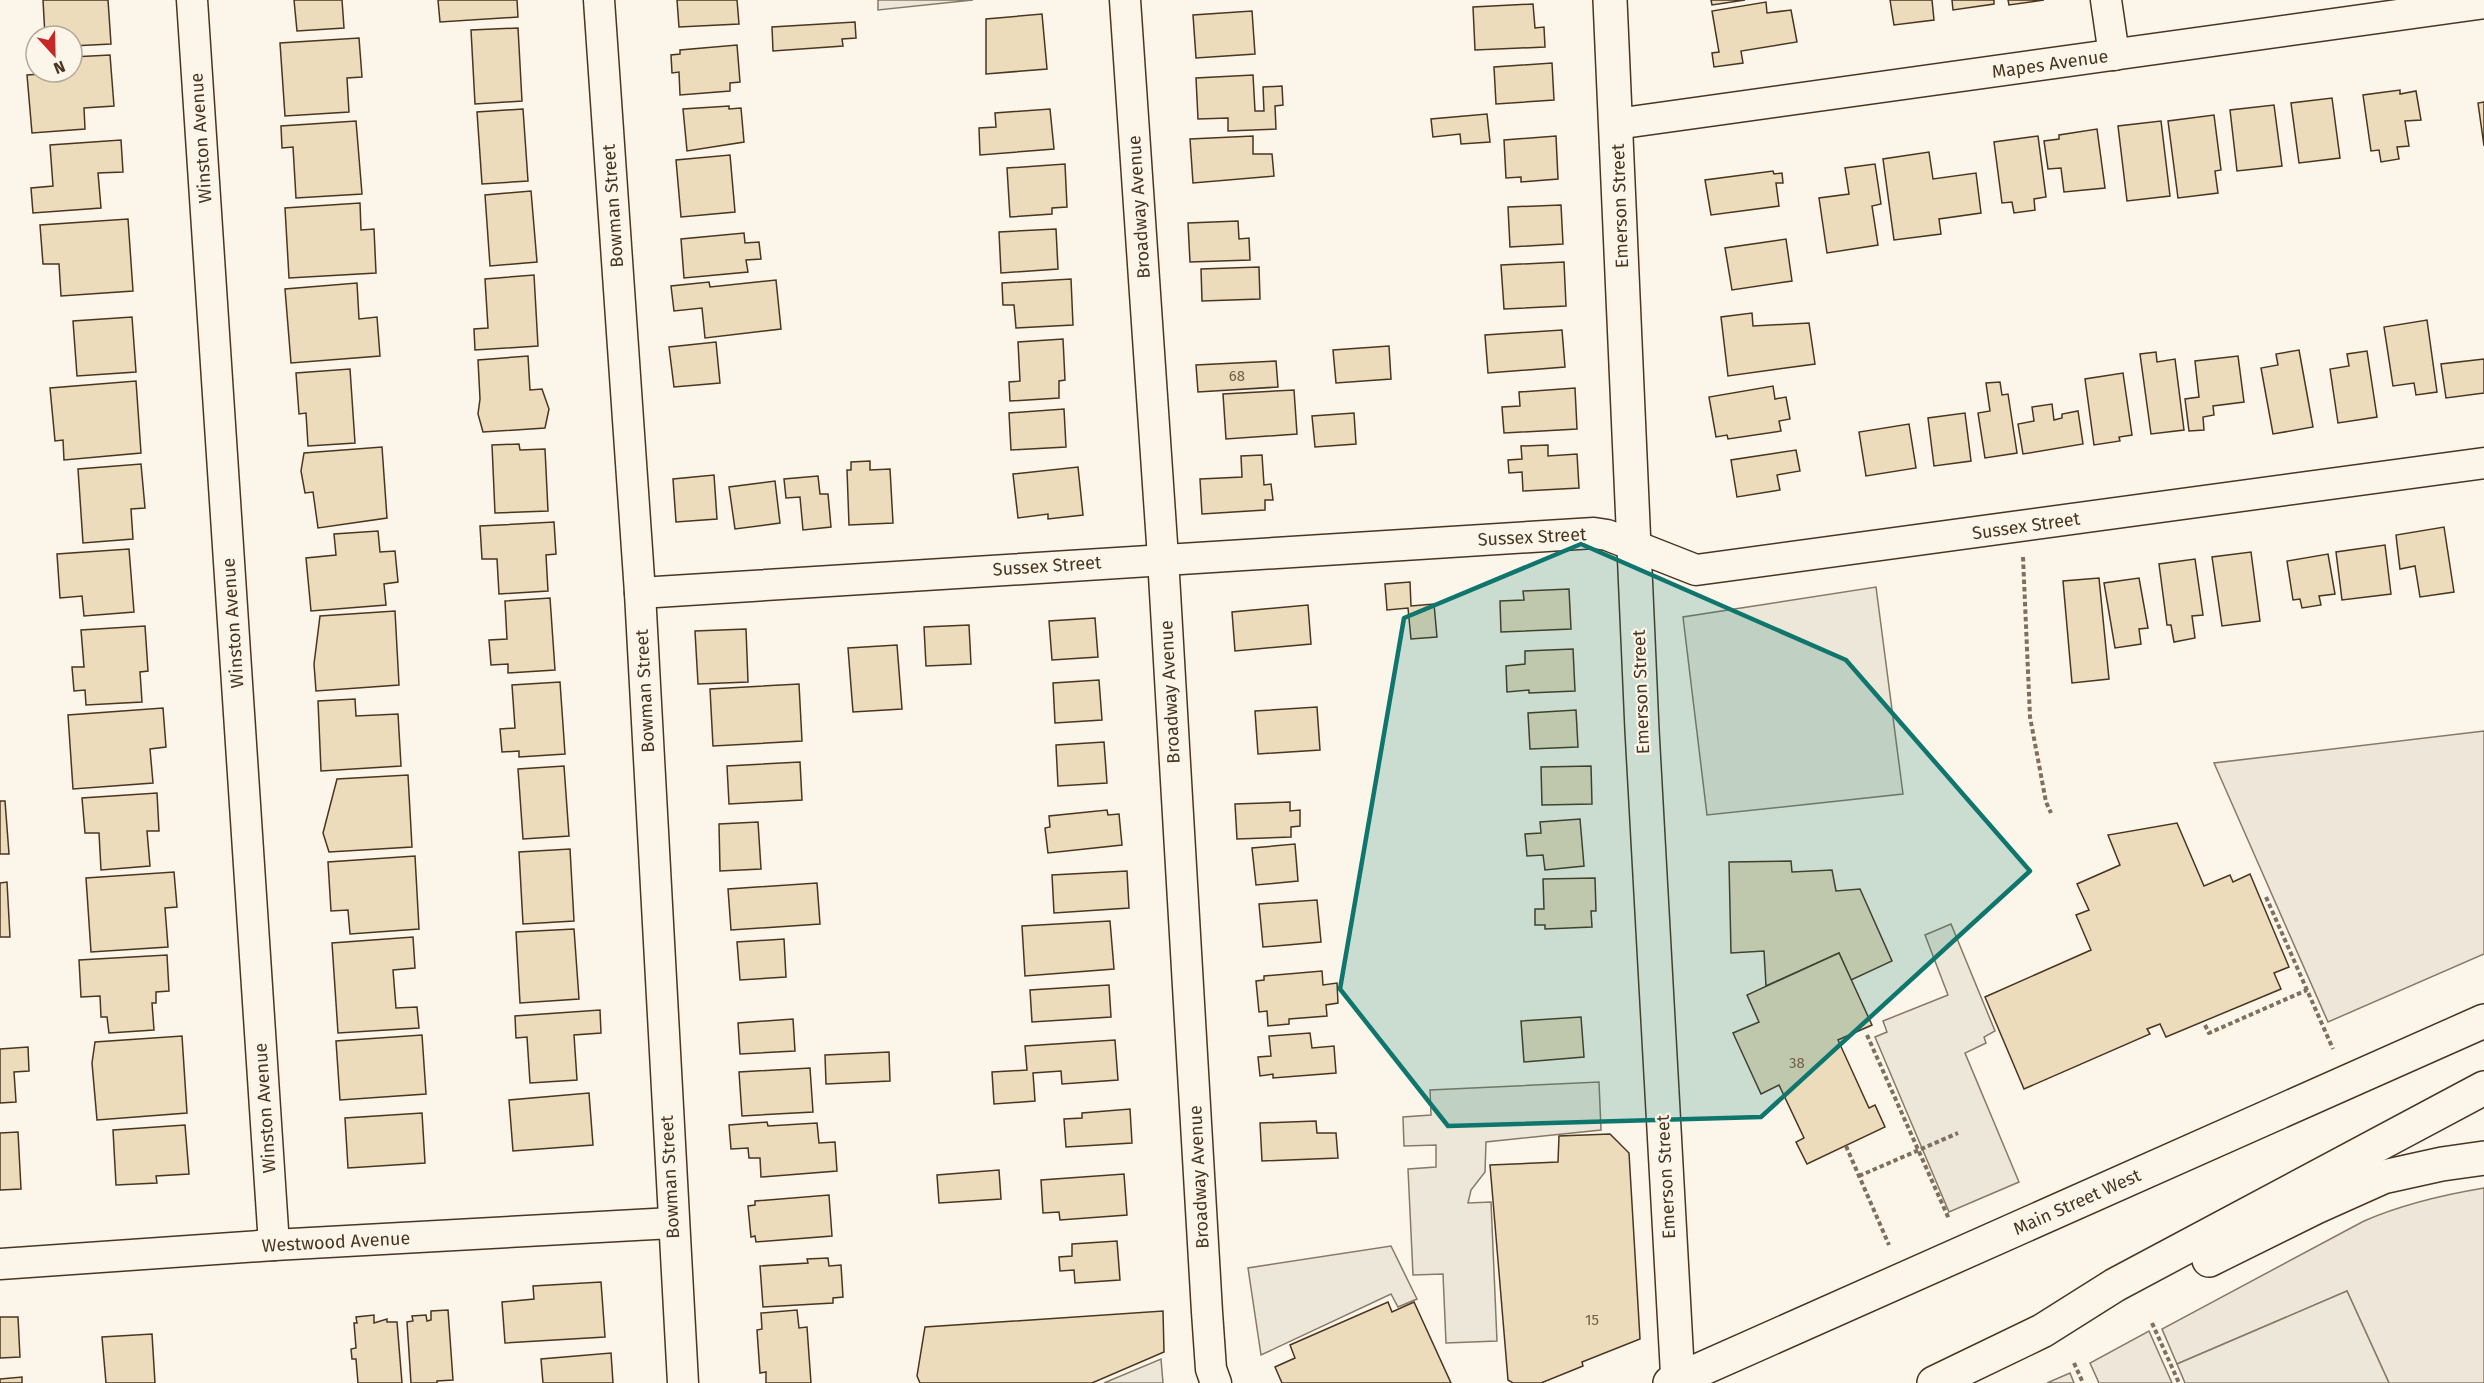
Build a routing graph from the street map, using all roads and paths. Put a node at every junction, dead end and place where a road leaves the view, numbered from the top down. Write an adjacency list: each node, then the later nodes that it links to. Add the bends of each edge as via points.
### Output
1 (192, 0): 29 (street, Winston Avenue)
2 (599, 0): 13 (street, Bowman Street)
3 (1125, 0): 12 (street, Broadway Avenue)
4 (1610, 0): 8 (main road, Emerson Street)
5 (2106, 0): 7 (street)
6 (2484, 3): 7 (street, Mapes Avenue)
7 (2114, 55): 8 (street, Mapes Avenue)
8 (1616, 124): 11 (main road, Emerson Street)
9 (2484, 463): 10 (street, Sussex Street)
10 (2022, 526): 11 (street, Sussex Street, via 1696,570); 14 (path, via 2030,717)
11 (1634, 546): 12 (street, Sussex Street, via 1594,533); 35 (main road, Emerson Street)
12 (1163, 558): 13 (street, Sussex Street); 37 (street, Broadway Avenue, via 1206,1312 1210,1369)
13 (640, 593): 28 (street, Bowman Street)
14 (2051, 813)
15 (2266, 897): 16 (path)
16 (2307, 990): 18 (path, via 2209,1033); 20 (path)
17 (2484, 1021): 35 (main road, Main Street West)
18 (2205, 1025)
19 (1868, 1035): 24 (path)
20 (2333, 1048)
21 (2484, 1089): 33 (main road, via 2115,1285)
22 (1958, 1133): 24 (path)
23 (1846, 1146): 26 (path)
24 (1919, 1150): 26 (path); 27 (path)
25 (2484, 1158): 33 (main road, via 2383,1178 2316,1206 2124,1302)
26 (1859, 1176): 30 (path)
27 (1949, 1219)
28 (672, 1223): 29 (street, Westwood Avenue); 36 (street, Bowman Street)
29 (274, 1245): 31 (street, Westwood Avenue)
30 (1889, 1245)
31 (0, 1264)
32 (2152, 1323): 40 (path)
33 (2042, 1331): 38 (main road)
34 (2074, 1363): 39 (path)
35 (1675, 1382)
36 (683, 1383)
37 (1216, 1383)
38 (1934, 1383)
39 (2083, 1383)
40 (2179, 1383)

